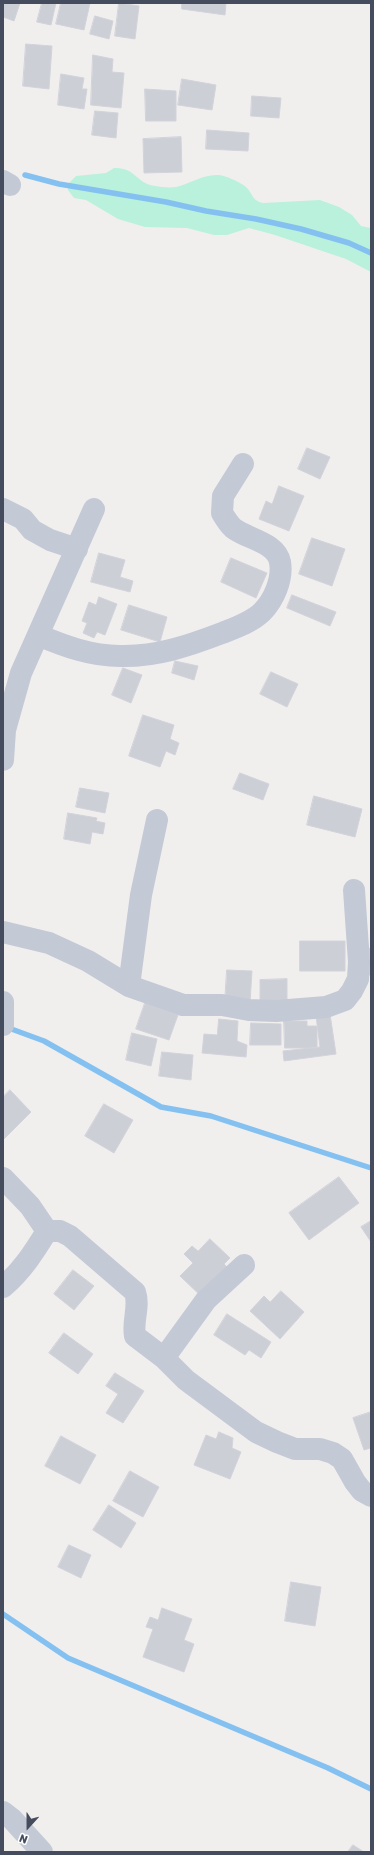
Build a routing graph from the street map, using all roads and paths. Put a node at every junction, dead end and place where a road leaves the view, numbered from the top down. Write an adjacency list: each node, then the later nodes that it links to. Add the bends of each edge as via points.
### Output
1 (243, 464): 5 (street, via 223,496 222,513 233,528 272,548 280,562 280,580 272,599 262,613 240,626 182,648 150,655 118,656 74,649)
2 (3, 509): 4 (street, via 23,518 32,530 50,540)
3 (94, 509): 4 (street)
4 (77, 549): 5 (street)
5 (38, 635): 6 (street, via 21,673 5,730)
6 (3, 760)
7 (157, 820): 10 (street, via 141,895)
8 (354, 890): 10 (street, via 360,962 358,979 346,1000 326,1007 293,1011 249,1010 222,1004 183,1005)
9 (3, 932): 10 (street, via 49,943 88,961)
10 (129, 986)
11 (3, 1002): 12 (street)
12 (3, 1025)
13 (3, 1178): 14 (street, via 30,1206)
14 (47, 1231): 16 (street, via 31,1258); 17 (street, via 60,1231 70,1236 135,1292 138,1300 133,1327 135,1336)
15 (244, 1265): 17 (street, via 206,1300)
16 (3, 1287)
17 (164, 1358): 18 (street, via 186,1380 256,1432 296,1449 320,1449 333,1453 342,1459 362,1491)
18 (371, 1496)
19 (3, 1812): 20 (street)
20 (42, 1852)

